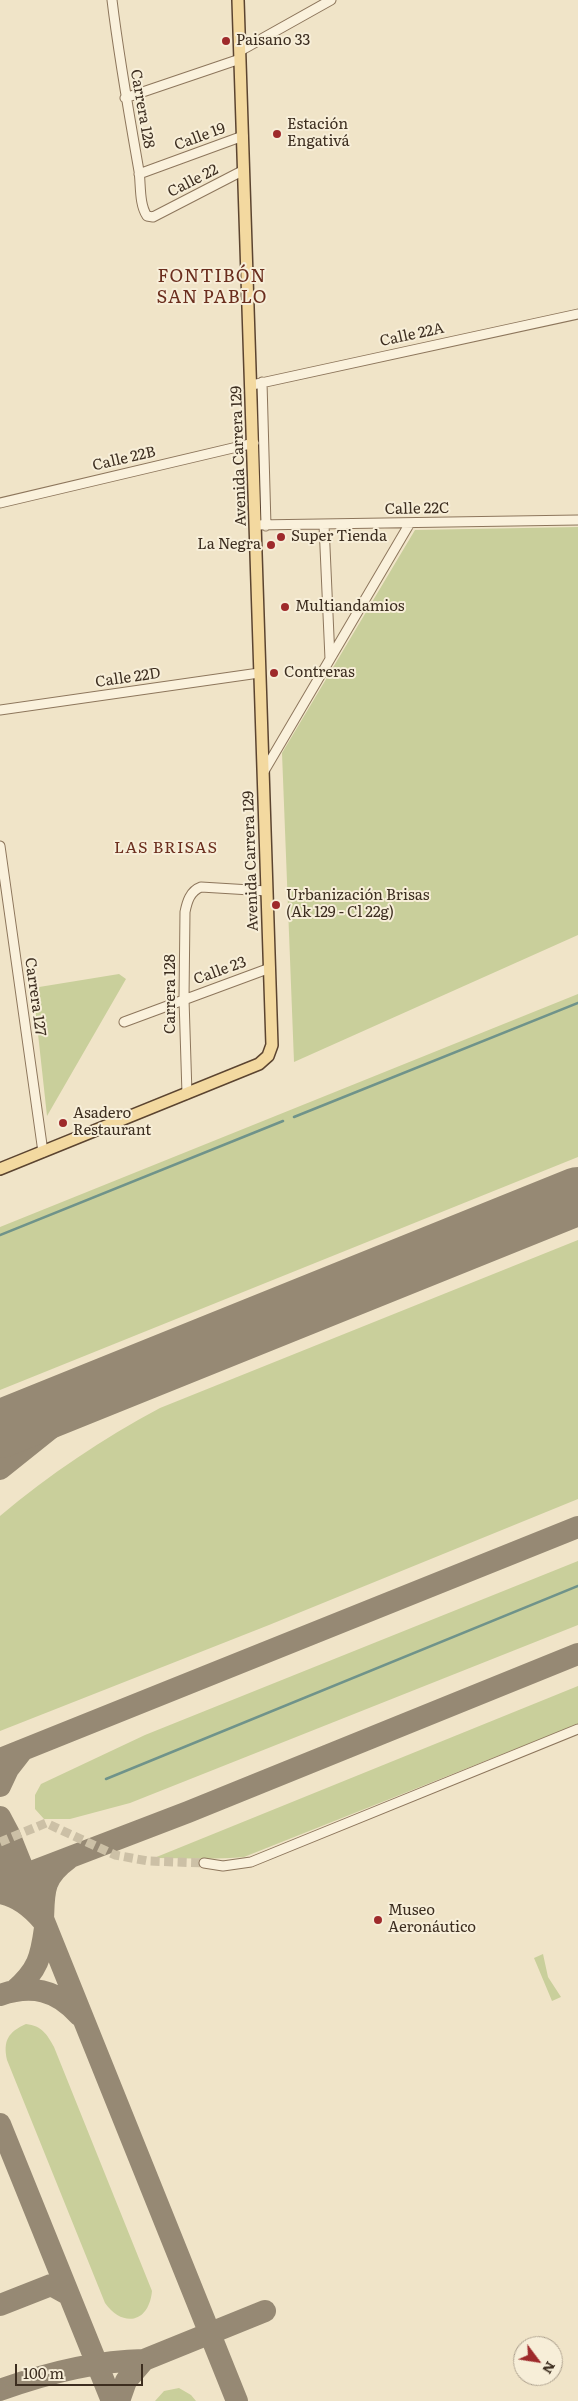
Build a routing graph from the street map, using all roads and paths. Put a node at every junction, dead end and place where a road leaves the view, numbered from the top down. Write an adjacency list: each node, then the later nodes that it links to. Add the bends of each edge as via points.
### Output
1 (112, 0): 5 (street, Carrera 128)
2 (238, 0): 4 (main road, Avenida Carrera 129)
3 (331, 0): 4 (street)
4 (240, 55): 5 (street); 6 (main road, Avenida Carrera 129)
5 (125, 98): 8 (street, Carrera 128)
6 (243, 136): 7 (main road, Avenida Carrera 129); 8 (street, Calle 19)
7 (244, 170): 9 (street, Calle 22); 11 (main road, Avenida Carrera 129)
8 (139, 174): 9 (street, Carrera 128, via 143,210 147,216)
9 (153, 217)
10 (578, 314): 11 (street, Calle 22A)
11 (257, 383): 12 (main road, Avenida Carrera 129); 17 (street)
12 (254, 442): 13 (street, Calle 22B); 17 (main road, Avenida Carrera 129)
13 (0, 504)
14 (578, 520): 15 (street, Calle 22C)
15 (410, 523): 16 (street, Calle 22C); 18 (street)
16 (324, 525): 17 (street, Calle 22C); 18 (street)
17 (261, 526): 19 (main road, Avenida Carrera 129)
18 (330, 660): 21 (street)
19 (259, 673): 20 (street, Calle 22D); 21 (main road, Avenida Carrera 129)
20 (0, 710)
21 (263, 773): 23 (main road, Avenida Carrera 129)
22 (0, 852): 28 (street, Carrera 127)
23 (267, 891): 24 (main road, Avenida Carrera 129); 25 (street, Carrera 128, via 201,887 191,895 186,912)
24 (270, 968): 25 (street, Calle 23); 27 (main road, Avenida Carrera 129, via 273,1039 265,1060)
25 (184, 999): 26 (street, Calle 23); 27 (street, Carrera 128)
26 (124, 1022)
27 (187, 1094): 28 (main road)
28 (43, 1152): 29 (main road)
29 (0, 1169)
30 (578, 1729): 31 (street, via 251,1862 223,1866)
31 (204, 1864)

